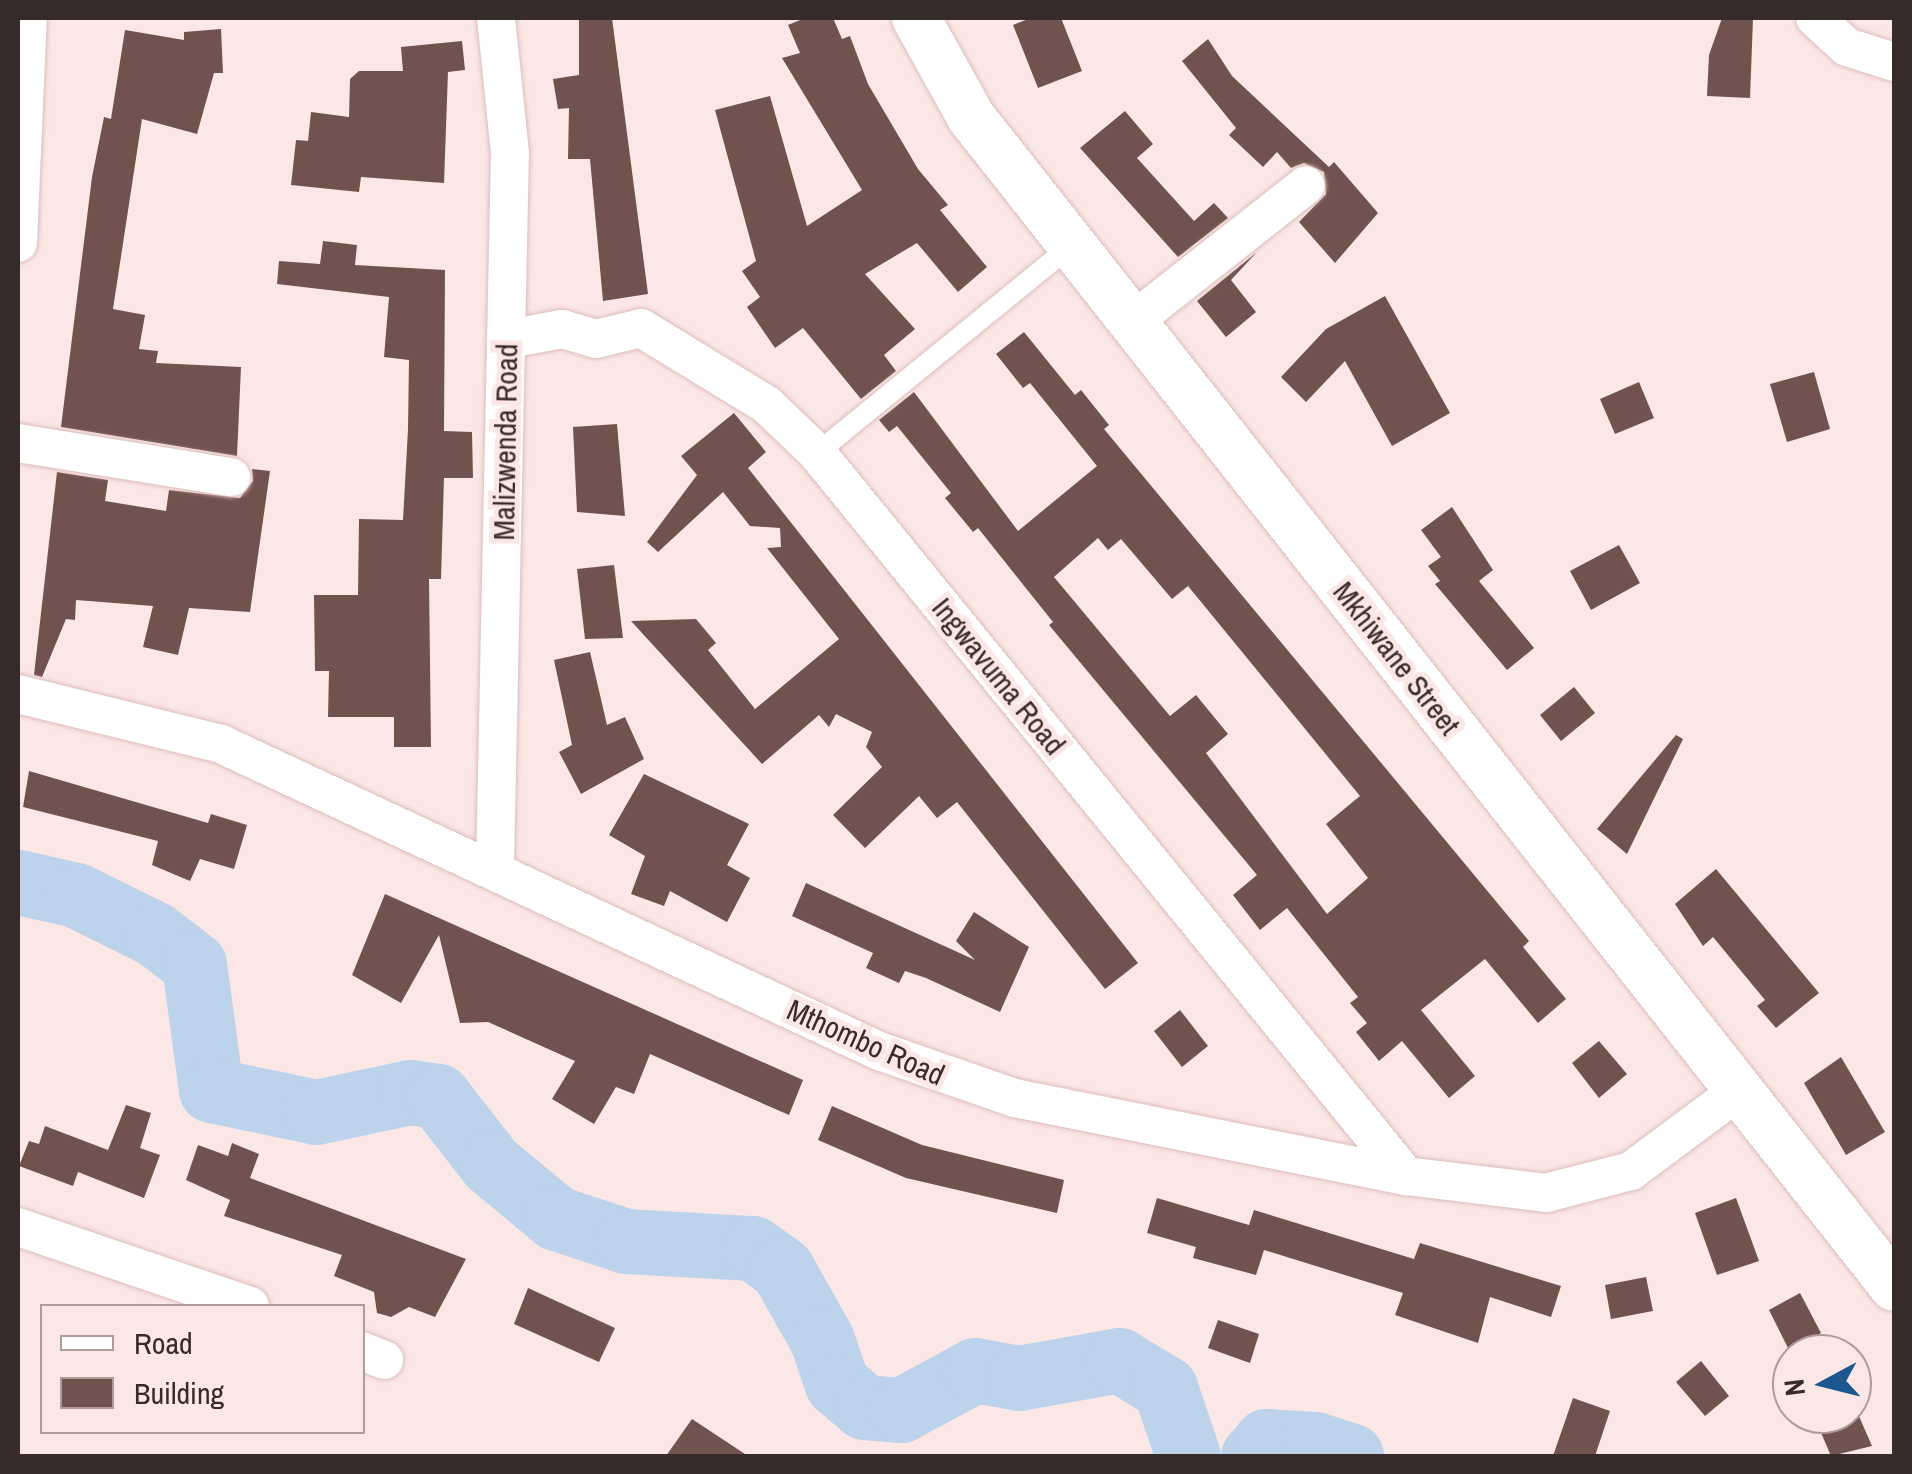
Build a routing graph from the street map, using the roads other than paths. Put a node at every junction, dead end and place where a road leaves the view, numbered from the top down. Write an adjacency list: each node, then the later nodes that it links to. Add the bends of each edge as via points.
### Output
1 (496, 18): 10 (street, Malizwenda Road, via 510,153)
2 (916, 18): 8 (street, Mkhiwane Street, via 971,118)
3 (1815, 18): 5 (street, via 1847,48)
4 (24, 30): 7 (street)
5 (1894, 62)
6 (1306, 185): 9 (street)
7 (18, 243)
8 (1072, 245): 9 (street, Mkhiwane Street); 12 (lane)
9 (1132, 322): 16 (street, Mkhiwane Street)
10 (508, 339): 12 (street, Ingwavuma Road, via 562,329 587,339 626,328 655,333 767,405); 15 (street, Malizwenda Road)
11 (18, 443): 13 (street)
12 (817, 453): 17 (street, Ingwavuma Road)
13 (231, 477)
14 (18, 694): 15 (street, Mthombo Road, via 222,744)
15 (495, 867): 17 (street, Mthombo Road, via 953,1082)
16 (1737, 1092): 17 (street, Mthombo Road, via 1632,1171 1546,1193); 19 (street, Mkhiwane Street)
17 (1406, 1176)
18 (18, 1226): 20 (street)
19 (1894, 1288)
20 (244, 1304)

